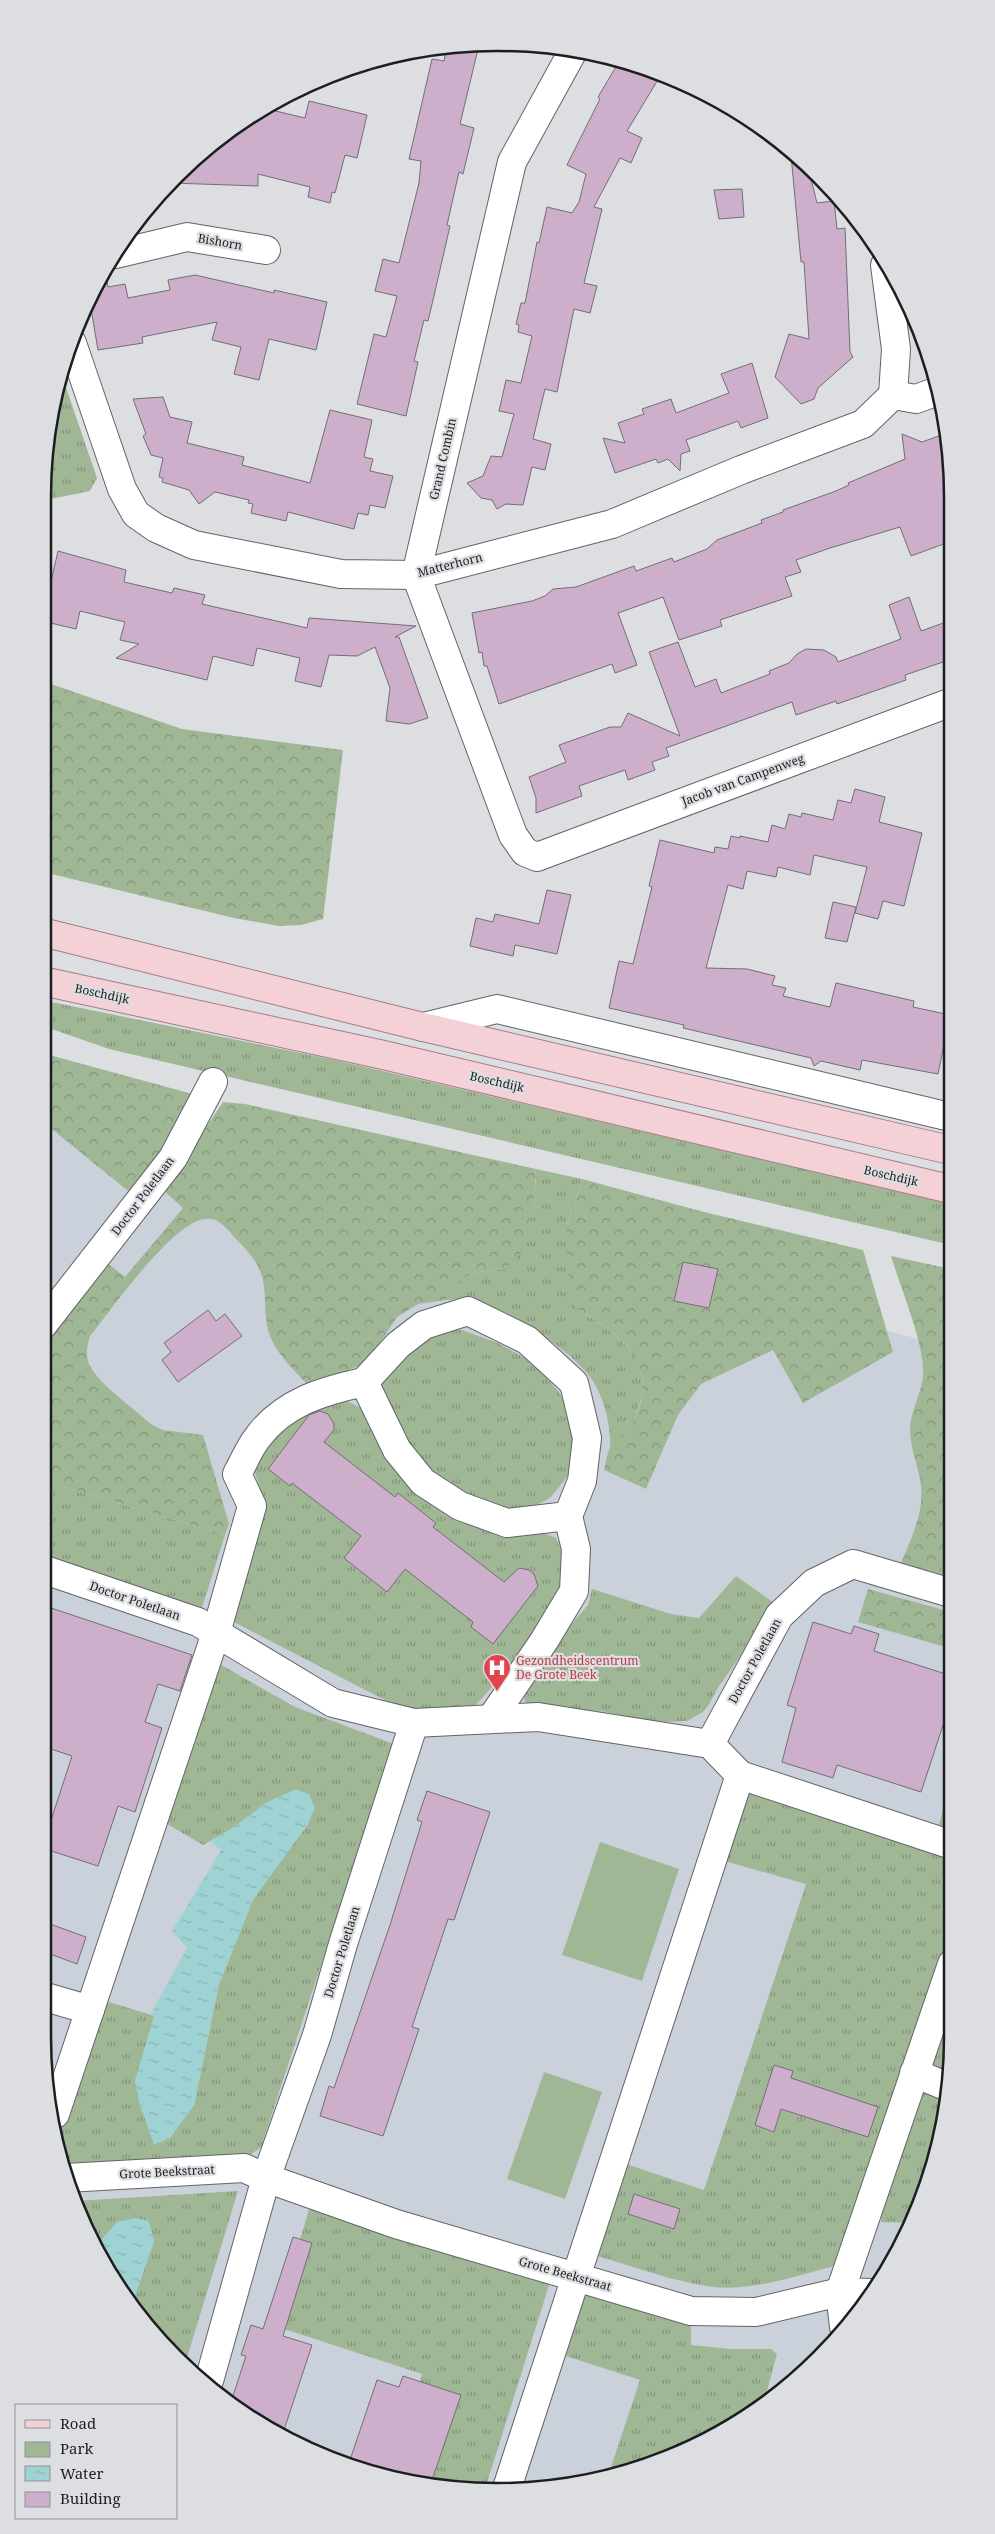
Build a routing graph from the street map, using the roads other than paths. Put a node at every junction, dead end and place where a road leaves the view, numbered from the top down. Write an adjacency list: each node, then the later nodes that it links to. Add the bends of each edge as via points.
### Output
1 (570, 57): 8 (street, Grand Combin, via 512,162)
2 (266, 250): 3 (street, Bishorn, via 187,237)
3 (125, 252)
4 (887, 279): 7 (street, via 896,349)
5 (75, 353): 8 (street, Matterhorn, via 122,489 136,514 156,528 194,545 341,574)
6 (931, 393): 7 (street, via 916,399)
7 (893, 395): 8 (street, Matterhorn, via 863,424 612,524)
8 (416, 575): 9 (street, Jacob van Campenweg, via 513,835 525,852 537,857)
9 (944, 705)
10 (51, 934): 12 (main road)
11 (51, 984): 16 (main road, Boschdijk, via 379,1054)
12 (423, 1027): 14 (street, via 497,1009); 15 (main road)
13 (213, 1082): 17 (street, Doctor Poletlaan, via 174,1158)
14 (944, 1116)
15 (944, 1149)
16 (944, 1188)
17 (51, 1315)
18 (364, 1382): 19 (street, via 397,1450 423,1482 460,1506 507,1524); 19 (street, via 398,1345 424,1325 468,1311 527,1340 574,1383 587,1438 582,1482); 22 (street, via 326,1390 290,1406 258,1437 237,1474 252,1506)
19 (568, 1516): 23 (street, via 576,1549 574,1590)
20 (51, 1572): 22 (street, Doctor Poletlaan, via 198,1622)
21 (944, 1591): 25 (street, Doctor Poletlaan, via 853,1564 814,1584 779,1616)
22 (216, 1633): 24 (street, Doctor Poletlaan, via 333,1703); 30 (street)
23 (491, 1719): 24 (street, Doctor Poletlaan); 25 (street, Doctor Poletlaan, via 538,1717)
24 (414, 1724): 35 (street, Doctor Poletlaan, via 317,2035)
25 (710, 1744): 26 (street)
26 (740, 1774): 27 (street); 36 (street)
27 (944, 1842)
28 (944, 1987): 31 (street)
29 (51, 1999): 30 (street)
30 (90, 2010): 33 (street)
31 (914, 2074): 32 (street); 37 (street)
32 (941, 2084)
33 (57, 2108)
34 (74, 2178): 35 (street, Grote Beekstraat, via 244,2168)
35 (266, 2178): 36 (street, Grote Beekstraat, via 396,2224); 40 (street)
36 (577, 2278): 37 (street, Grote Beekstraat, via 691,2311 756,2312); 41 (street)
37 (840, 2292): 38 (street, Grote Beekstraat); 39 (street)
38 (863, 2293)
39 (843, 2319)
40 (210, 2378)
41 (509, 2483)

